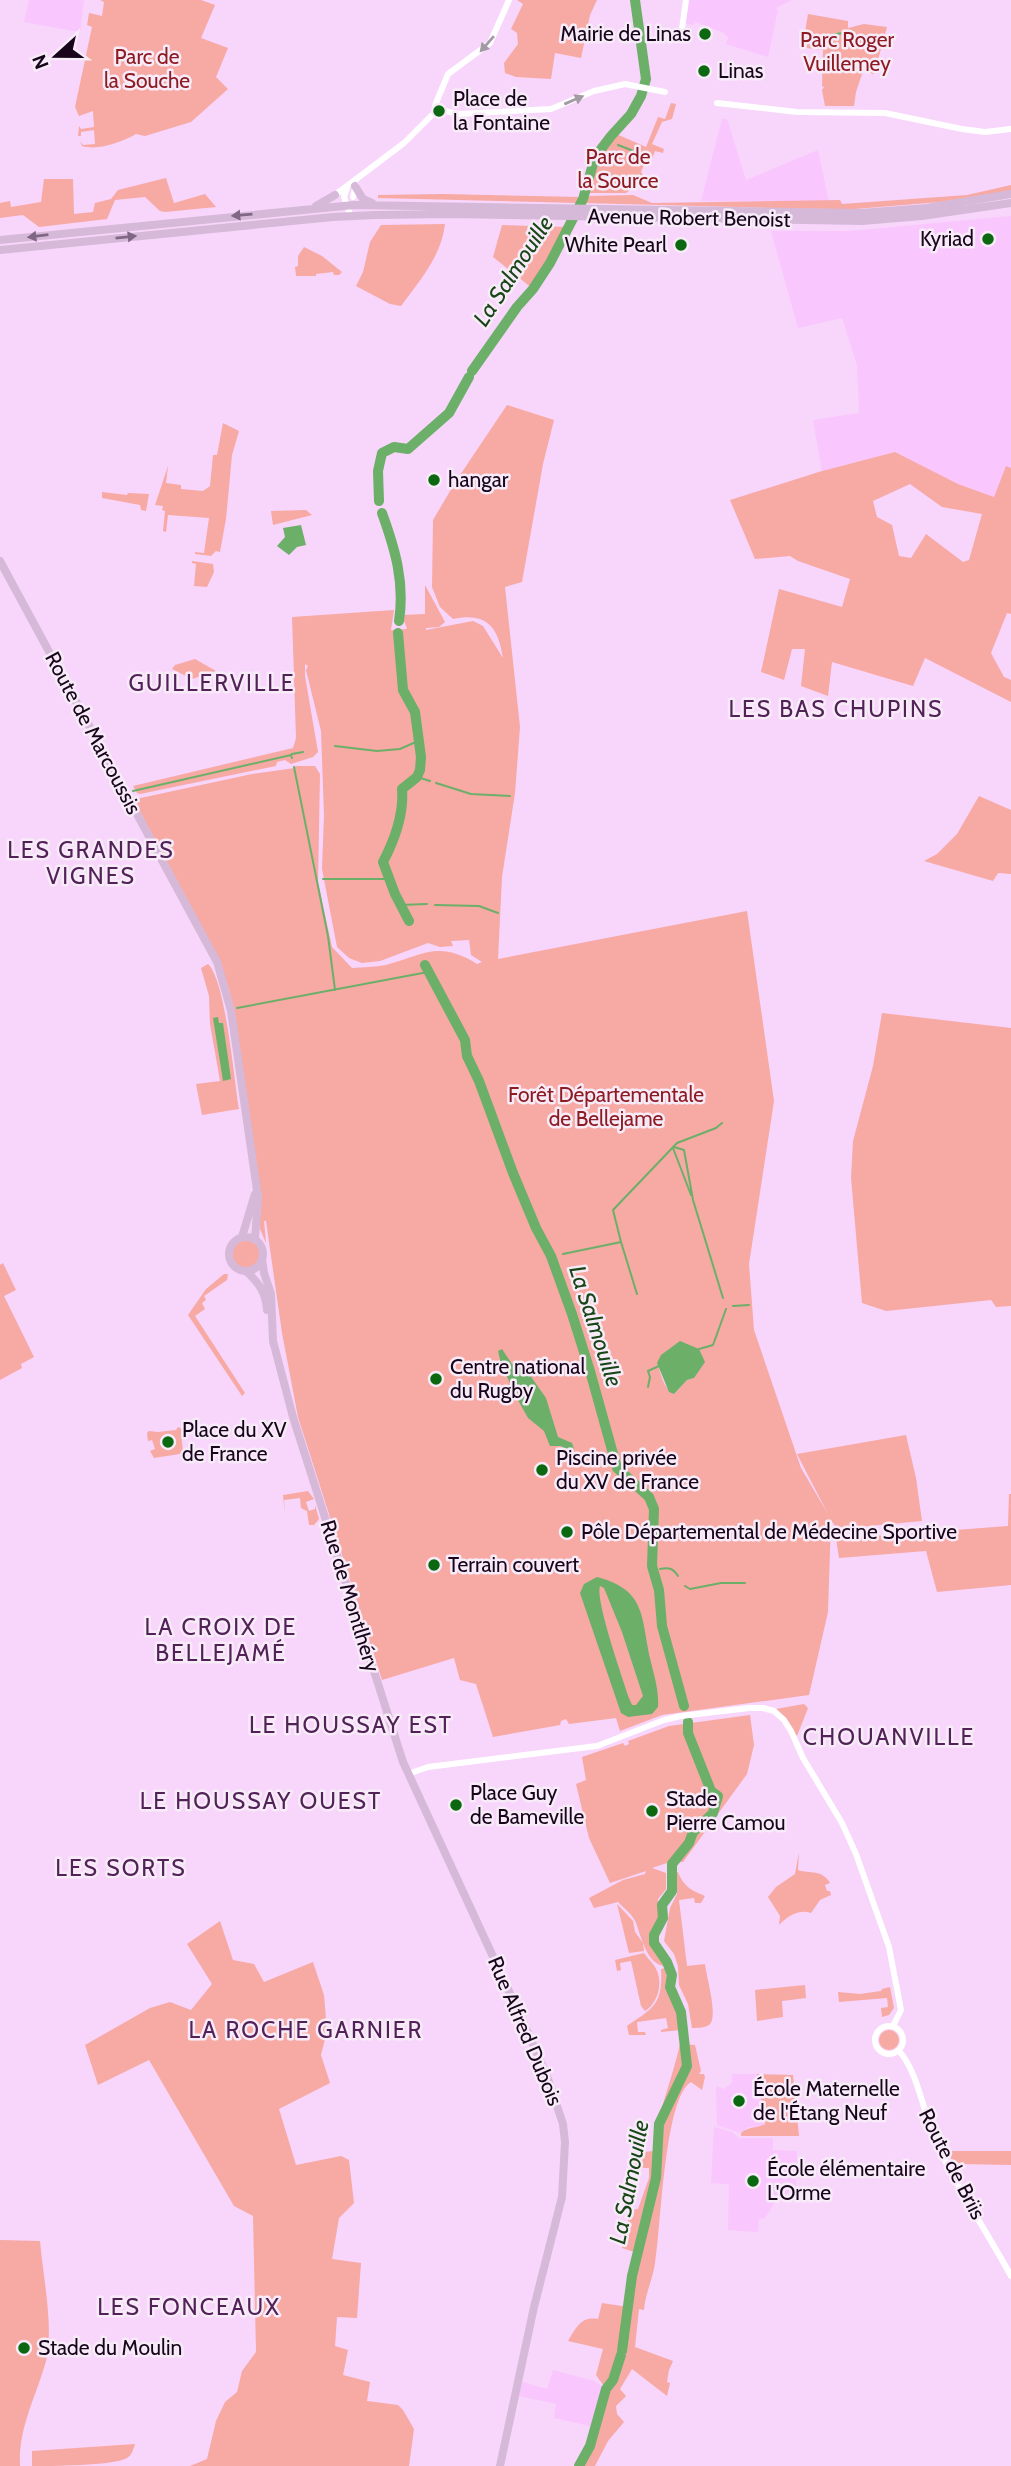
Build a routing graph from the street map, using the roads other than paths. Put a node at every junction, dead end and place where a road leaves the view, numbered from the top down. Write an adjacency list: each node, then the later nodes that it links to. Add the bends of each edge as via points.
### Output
1 (509, 0): 6 (street, one-way to 6, via 490,43 448,75)
2 (686, 0): 3 (street)
3 (682, 29)
4 (665, 92): 6 (street, one-way to 4, via 458,114 551,109 625,84)
5 (717, 103): 7 (street, via 797,112 885,113 985,132)
6 (438, 108): 8 (street)
7 (1011, 129)
8 (351, 187): 10 (street); 11 (street); 13 (main road); 14 (street, via 344,197)
9 (1011, 194): 17 (main road, Avenue Robert Benoist, via 861,213)
10 (335, 195): 15 (main road)
11 (353, 197): 14 (main road)
12 (1011, 202): 17 (main road, Avenue Robert Benoist, via 862,221)
13 (375, 204): 14 (main road, Avenue Robert Benoist); 16 (main road, Avenue Robert Benoist)
14 (347, 205): 15 (main road, Avenue Robert Benoist); 18 (street); 19 (main road, via 333,213)
15 (310, 209): 20 (main road, Avenue Robert Benoist, one-way to 20)
16 (567, 212): 17 (main road, Avenue Robert Benoist); 18 (main road, Avenue Robert Benoist)
17 (584, 213)
18 (351, 217): 19 (main road, Avenue Robert Benoist)
19 (287, 222): 21 (main road, Avenue Robert Benoist, one-way to 19)
20 (0, 240)
21 (0, 250)
22 (0, 561): 23 (main road, Route de Marcoussis, via 217,962 231,1011)
23 (256, 1188): 24 (main road); 25 (main road)
24 (242, 1237): 25 (main road); 27 (main road, via 233,1243 229,1256 233,1265)
25 (255, 1239): 26 (main road, via 262,1248)
26 (262, 1259): 27 (main road, via 256,1268); 28 (main road, Rue de Montlhéry, via 271,1294 273,1341)
27 (246, 1271): 28 (main road, Rue de Montlhéry, via 263,1292 270,1351)
28 (293, 1417): 29 (main road, Rue de Montlhéry)
29 (408, 1774): 30 (street, via 428,1767 597,1746 664,1720 749,1708 774,1711 784,1720 856,1854 885,1936 901,2010); 33 (main road, Rue Alfred Dubois, via 547,2077 565,2141 562,2197)
30 (893, 2026): 31 (street, via 903,2037); 31 (street, via 877,2032 875,2040 878,2050 891,2055)
31 (899, 2051): 32 (street, Route de Briis, via 909,2064 938,2146)
32 (1011, 2276)
33 (500, 2466)

